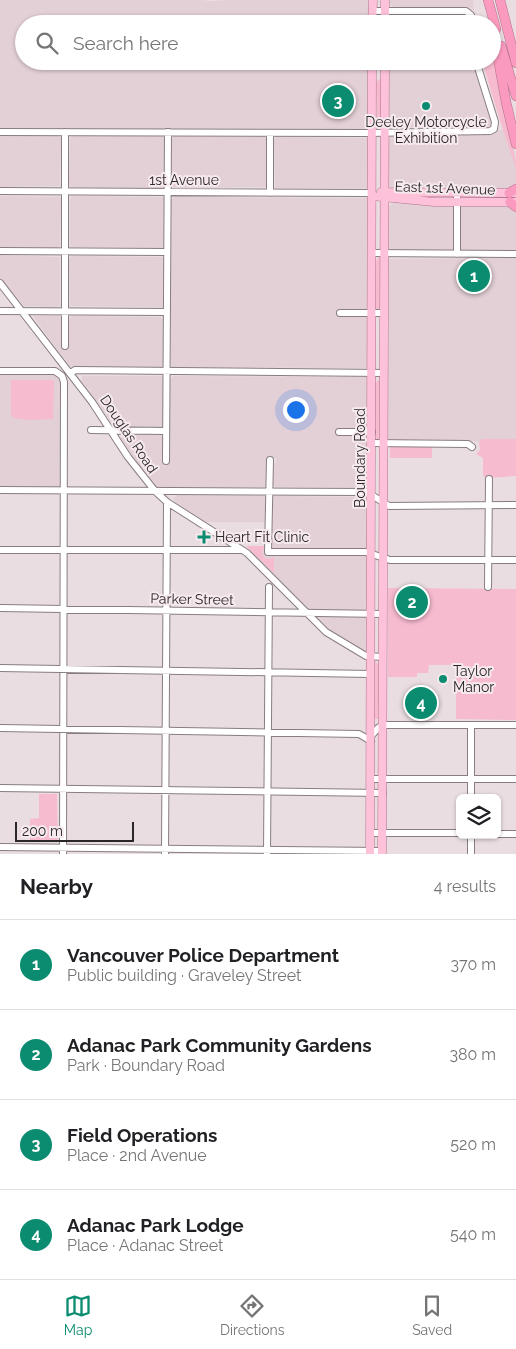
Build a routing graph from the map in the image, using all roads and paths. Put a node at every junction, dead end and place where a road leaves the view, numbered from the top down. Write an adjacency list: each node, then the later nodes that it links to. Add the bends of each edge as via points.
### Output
1 (373, 0): 5 (main road)
2 (385, 0): 6 (main road)
3 (500, 2): 12 (highway); 13 (highway)
4 (488, 3): 10 (highway)
5 (372, 11): 6 (street); 7 (main road)
6 (385, 11): 8 (main road); 9 (street, via 466,11)
7 (372, 15)
8 (385, 15)
9 (470, 15)
10 (492, 15)
11 (501, 46): 20 (highway)
12 (516, 49)
13 (516, 63)
14 (372, 70): 18 (main road, Boundary Road)
15 (385, 70): 19 (main road, Boundary Road)
16 (479, 70): 24 (street, via 495,120 493,130)
17 (500, 70): 27 (highway)
18 (372, 75): 19 (main road); 26 (main road, Boundary Road)
19 (385, 75): 24 (main road, Boundary Road)
20 (516, 96)
21 (0, 132): 22 (street)
22 (65, 132): 23 (street); 29 (street)
23 (168, 132): 25 (street); 30 (street)
24 (385, 132): 26 (street); 34 (main road, Boundary Road)
25 (270, 133): 26 (street); 31 (street)
26 (372, 133): 33 (main road, Boundary Road)
27 (516, 144)
28 (0, 191): 29 (street, 1st Avenue)
29 (65, 191): 30 (street, 1st Avenue); 38 (street)
30 (167, 192): 31 (street, 1st Avenue); 39 (street)
31 (270, 193): 33 (street, 1st Avenue)
32 (457, 193): 34 (main road, East 1st Avenue); 35 (main road, East 1st Avenue); 36 (street)
33 (371, 194): 34 (main road, East 1st Avenue); 41 (main road, Boundary Road)
34 (385, 195): 36 (main road, East 1st Avenue, via 417,202); 40 (main road, Boundary Road)
35 (514, 198): 36 (main road, East 1st Avenue)
36 (457, 202): 42 (street)
37 (0, 251): 38 (street)
38 (65, 252): 39 (street); 47 (street)
39 (167, 252): 48 (street)
40 (385, 253): 41 (street); 42 (street); 51 (main road, Boundary Road)
41 (372, 254): 50 (main road, Boundary Road)
42 (457, 254): 43 (street)
43 (516, 254)
44 (0, 283): 46 (street, Douglas Road)
45 (0, 310): 46 (street)
46 (22, 310): 47 (street); 55 (street, Douglas Road)
47 (65, 311): 48 (street); 52 (street)
48 (166, 312): 54 (street)
49 (340, 312): 50 (street)
50 (372, 313): 51 (street); 56 (main road, Boundary Road)
51 (384, 313): 57 (main road, Boundary Road)
52 (65, 346)
53 (0, 370): 70 (street, via 55,371 64,381)
54 (167, 371): 55 (street, via 75,370); 56 (street); 60 (street)
55 (71, 373): 59 (street, Douglas Road)
56 (372, 373): 57 (street); 62 (main road, Boundary Road)
57 (383, 373): 64 (main road, Boundary Road)
58 (91, 430): 59 (street)
59 (111, 430): 60 (street); 71 (street, Douglas Road)
60 (166, 431): 66 (street)
61 (339, 432): 62 (street)
62 (372, 432): 63 (main road, Boundary Road)
63 (372, 443): 64 (street); 73 (main road, Boundary Road)
64 (383, 443): 65 (street, via 468,444); 75 (main road, Boundary Road)
65 (472, 447)
66 (166, 460)
67 (270, 460): 72 (street)
68 (489, 479): 76 (street)
69 (0, 490): 70 (street)
70 (64, 490): 71 (street); 79 (street)
71 (154, 491): 72 (street); 74 (street, Douglas Road)
72 (269, 491): 73 (street, via 367,492); 82 (street, via 268,552)
73 (372, 495): 75 (street); 82 (main road, Boundary Road)
74 (167, 502): 80 (street, Douglas Road); 81 (street)
75 (383, 502): 76 (street, via 389,506); 83 (main road, Boundary Road)
76 (488, 506): 77 (street); 84 (street)
77 (516, 506)
78 (0, 550): 79 (street)
79 (63, 550): 81 (street); 90 (street)
80 (242, 550): 81 (street); 88 (street, Douglas Road)
81 (166, 551): 91 (street)
82 (372, 554): 83 (street); 96 (main road, Boundary Road)
83 (383, 558): 84 (street); 97 (main road, Boundary Road)
84 (488, 560): 85 (street); 87 (street)
85 (516, 560)
86 (269, 587): 92 (street)
87 (488, 588)
88 (296, 602): 93 (street); 94 (street, Douglas Road)
89 (0, 608): 90 (street, Parker Street)
90 (63, 609): 91 (street, Parker Street); 102 (street)
91 (166, 611): 92 (street, Parker Street); 103 (street)
92 (269, 613): 93 (street, Parker Street); 104 (street)
93 (294, 613): 94 (street, Parker Street)
94 (306, 613): 95 (street, Parker Street); 98 (street, Douglas Road)
95 (322, 614): 96 (street, Parker Street); 98 (street)
96 (371, 614): 97 (street, Parker Street); 99 (main road, Boundary Road)
97 (383, 614): 100 (main road, Boundary Road)
98 (318, 625): 99 (street, Douglas Road)
99 (371, 657): 100 (street, Douglas Road); 105 (main road, Boundary Road)
100 (383, 657): 106 (main road, Boundary Road)
101 (0, 668): 102 (street)
102 (63, 669): 103 (street); 111 (street)
103 (166, 671): 104 (street); 112 (street)
104 (268, 672): 105 (street); 113 (street)
105 (371, 674): 110 (main road, Boundary Road)
106 (383, 725): 107 (street); 115 (street); 117 (main road, Boundary Road)
107 (471, 726): 108 (street); 118 (street)
108 (516, 726)
109 (0, 728): 111 (street)
110 (371, 728): 114 (street); 115 (main road, Boundary Road)
111 (63, 729): 112 (street); 121 (street)
112 (166, 731): 113 (street); 122 (street)
113 (268, 732): 114 (street); 123 (street)
114 (359, 734): 115 (street)
115 (371, 739): 116 (main road, Boundary Road)
116 (371, 779): 117 (street); 125 (main road, Boundary Road)
117 (383, 779): 118 (street); 124 (main road, Boundary Road)
118 (471, 780): 119 (street); 126 (street)
119 (516, 780)
120 (0, 788): 121 (street)
121 (63, 788): 122 (street); 134 (street)
122 (166, 790): 123 (street); 135 (street)
123 (268, 792): 125 (street); 136 (street)
124 (383, 793): 125 (street); 128 (main road, Boundary Road)
125 (371, 794): 127 (main road, Boundary Road)
126 (471, 794)
127 (370, 833): 128 (street); 137 (main road, Boundary Road)
128 (382, 833): 129 (street); 138 (main road, Boundary Road)
129 (456, 834)
130 (501, 834): 131 (street)
131 (516, 834)
132 (471, 839): 139 (street)
133 (0, 847): 134 (street)
134 (63, 851): 135 (street)
135 (165, 851): 136 (street)
136 (267, 852): 137 (street)
137 (370, 853): 138 (street)
138 (382, 853)
139 (471, 854)

